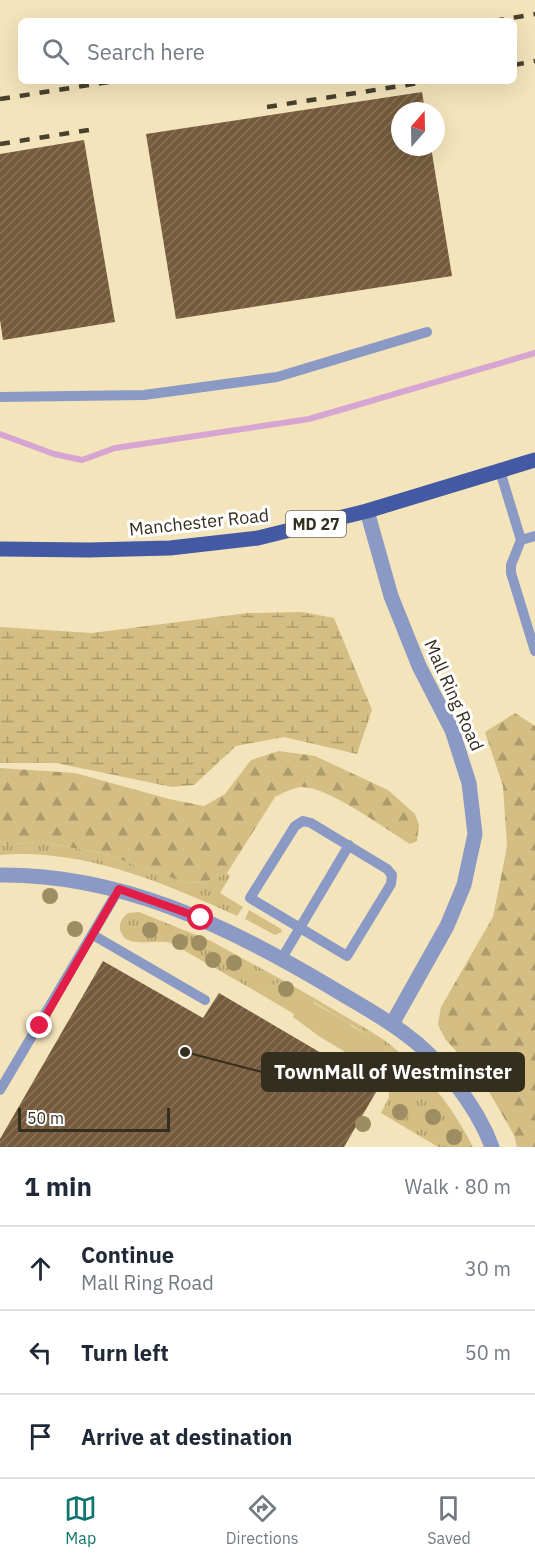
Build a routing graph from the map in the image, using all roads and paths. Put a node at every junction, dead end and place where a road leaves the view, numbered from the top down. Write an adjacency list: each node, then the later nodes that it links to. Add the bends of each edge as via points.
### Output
1 (427, 332): 2 (lane, via 277,377 144,395)
2 (0, 398)
3 (535, 460): 4 (main road, Manchester Road / MD 27)
4 (500, 471): 5 (main road, Manchester Road / MD 27); 7 (lane)
5 (367, 511): 8 (main road, Manchester Road / MD 27, via 258,538 170,548); 17 (street, Mall Ring Road, via 391,596 419,666 452,730 469,783 475,834 464,885 447,926)
6 (535, 536): 7 (lane)
7 (521, 540): 9 (lane, via 511,573)
8 (0, 549)
9 (535, 651)
10 (349, 845): 13 (lane); 13 (lane, via 387,868 392,875 391,884 347,956); 13 (lane, via 307,821 298,823 250,898)
11 (0, 875): 12 (street, via 56,877)
12 (119, 889): 14 (lane); 15 (street, via 201,918)
13 (300, 928): 15 (lane)
14 (93, 935): 16 (lane); 18 (lane)
15 (282, 958): 17 (street)
16 (204, 1000)
17 (392, 1024): 19 (street, via 456,1085 479,1118)
18 (0, 1090)
19 (492, 1147)

